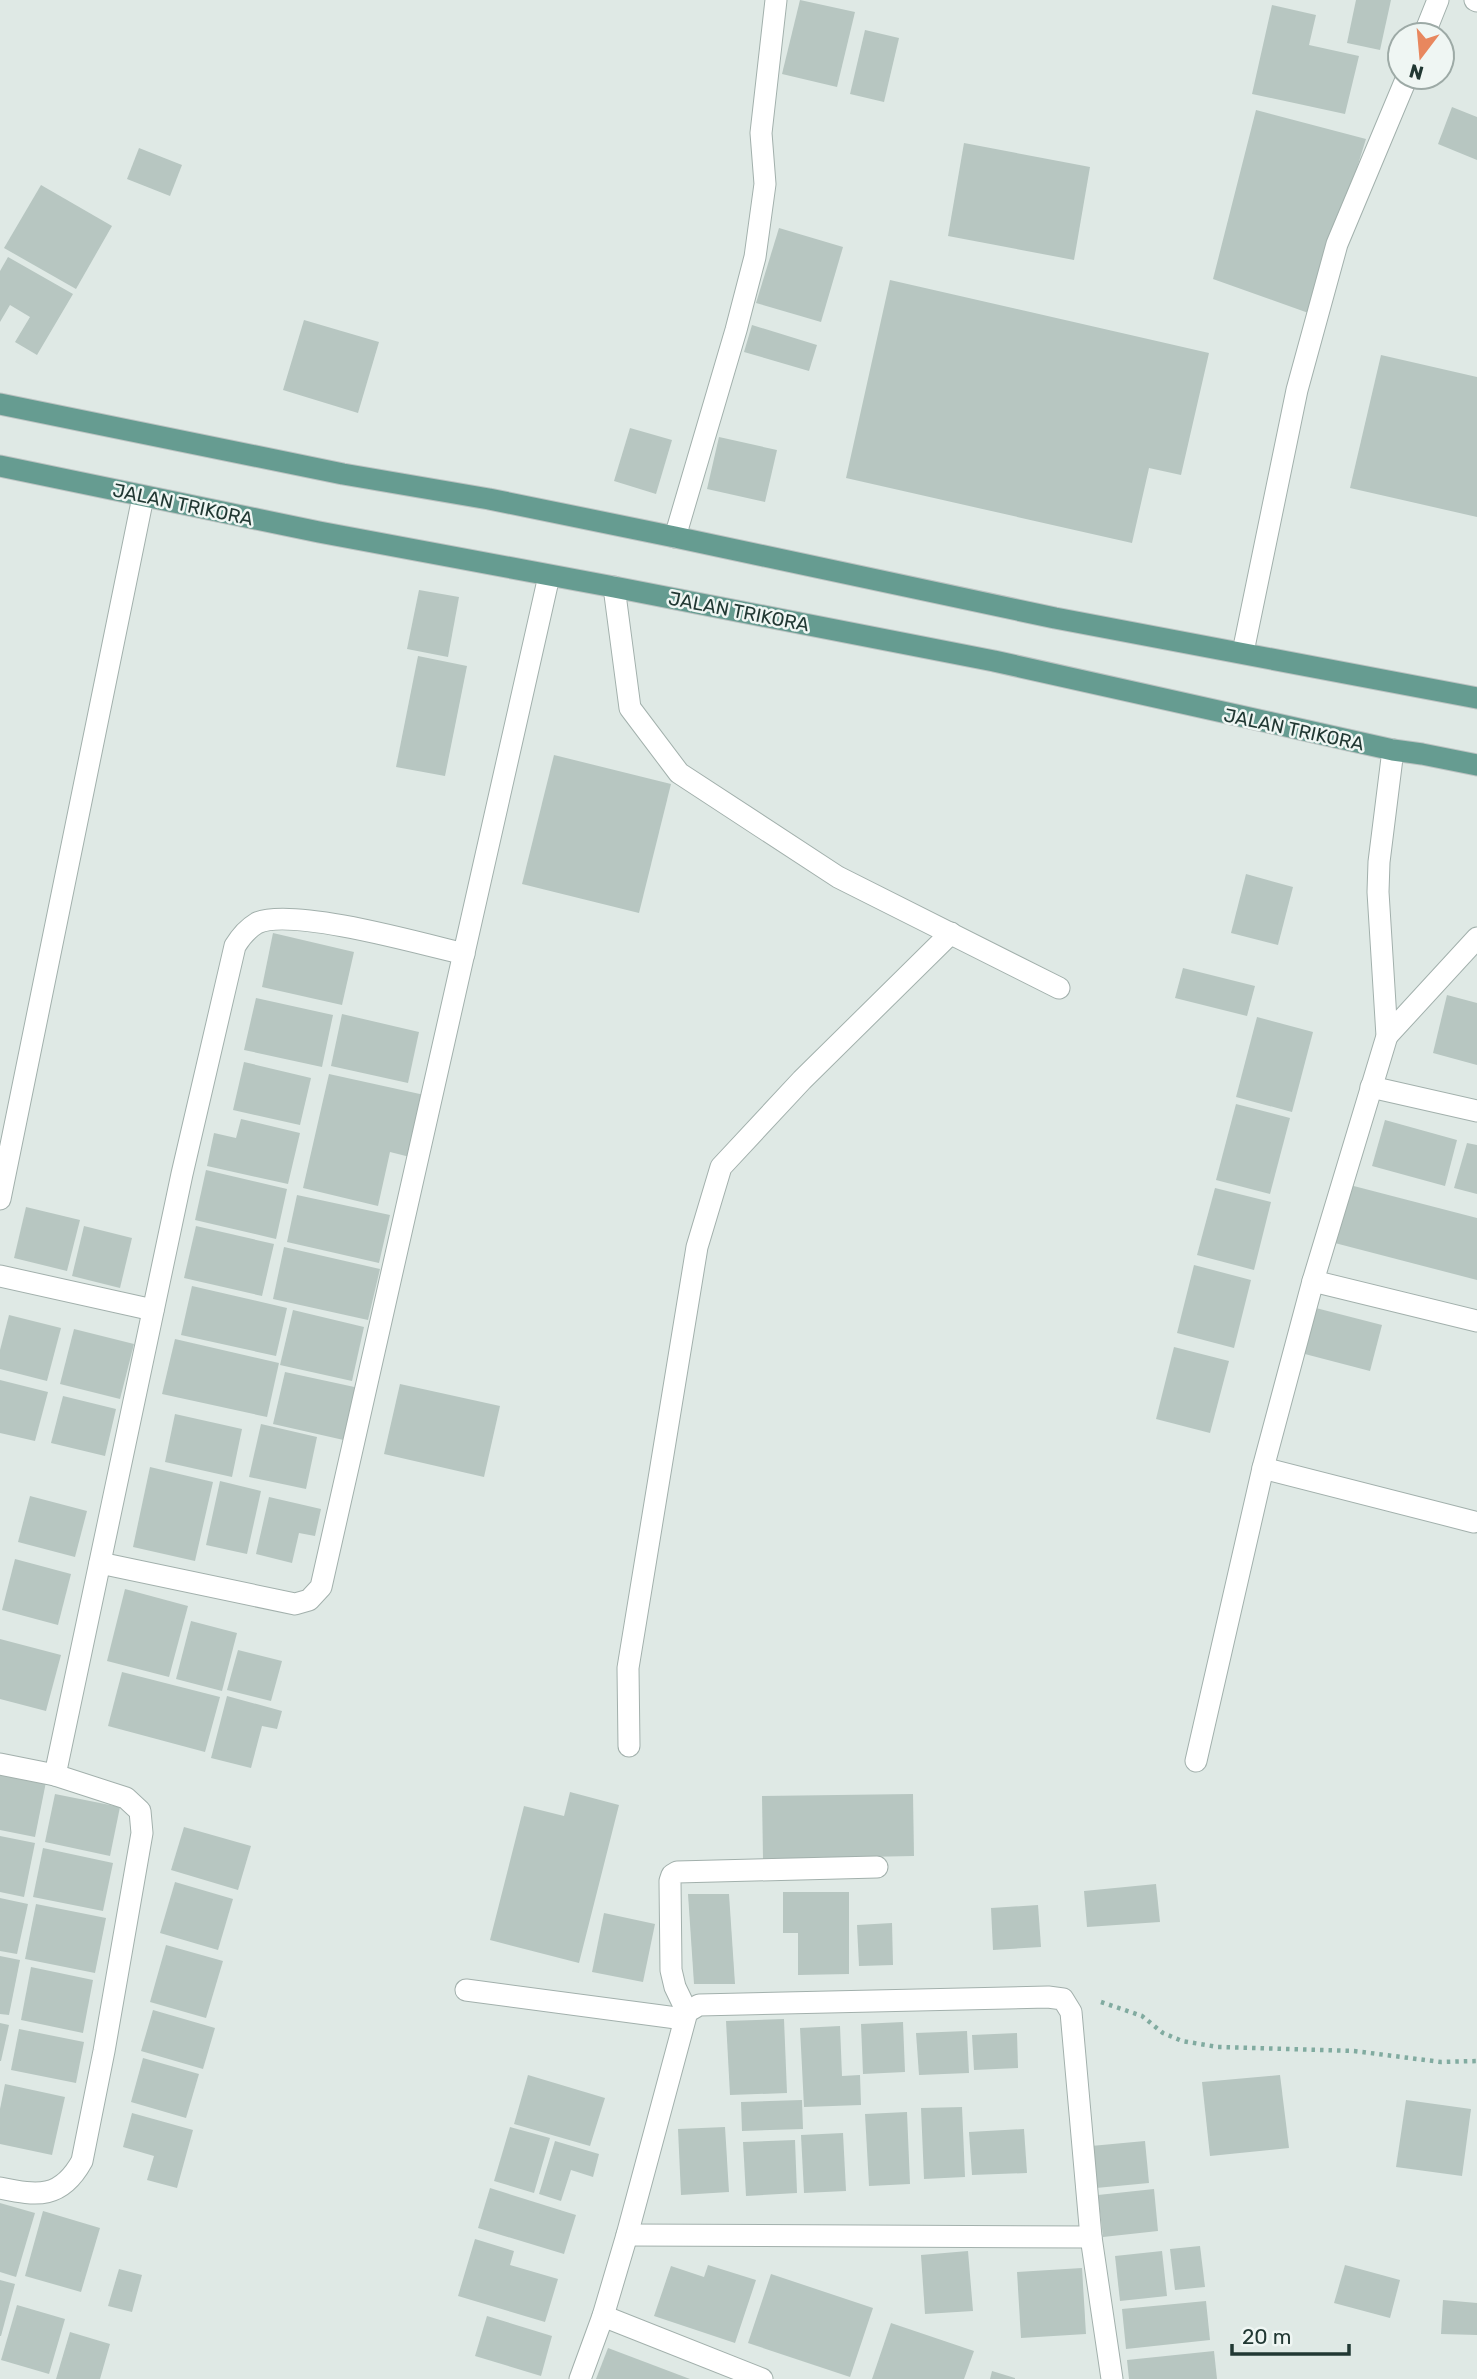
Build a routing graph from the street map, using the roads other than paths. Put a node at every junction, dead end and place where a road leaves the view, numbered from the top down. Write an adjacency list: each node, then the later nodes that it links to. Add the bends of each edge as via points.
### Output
1 (776, 0): 8 (street, via 761,133 765,184 755,257)
2 (1438, 0): 3 (street)
3 (1430, 21)
4 (1401, 91): 11 (street, via 1336,244 1297,390)
5 (0, 404): 8 (main road)
6 (0, 466): 7 (main road, JALAN TRIKORA)
7 (143, 497): 9 (main road, JALAN TRIKORA); 22 (street)
8 (675, 537): 11 (main road, via 1055,618)
9 (549, 576): 10 (main road, JALAN TRIKORA); 17 (street)
10 (614, 587): 13 (main road, JALAN TRIKORA, via 994,661); 15 (street, via 630,708 679,773 838,877)
11 (1242, 652): 12 (main road)
12 (1477, 698)
13 (1393, 750): 14 (main road, JALAN TRIKORA); 19 (street, via 1378,892)
14 (1477, 765)
15 (951, 933): 18 (street); 30 (street, via 721,1167 696,1247 628,1668)
16 (1477, 938): 19 (street)
17 (464, 954): 25 (street, via 338,925 282,918 259,922 243,933 222,996); 29 (street, via 321,1587 309,1600 295,1604)
18 (1059, 988)
19 (1387, 1036): 20 (street)
20 (1371, 1087): 21 (street); 24 (street)
21 (1477, 1111)
22 (0, 1199)
23 (0, 1276): 25 (street)
24 (1313, 1281): 26 (street); 27 (street)
25 (153, 1310): 29 (street)
26 (1477, 1321)
27 (1263, 1468): 28 (street); 31 (street)
28 (1474, 1522)
29 (100, 1563): 33 (street)
30 (629, 1746)
31 (1196, 1761)
32 (0, 1764): 33 (street)
33 (55, 1775): 37 (street, via 126,1798 140,1811 142,1833 82,2161 66,2184 52,2190 27,2193)
34 (877, 1867): 36 (street, via 673,1875 671,1970)
35 (467, 1990): 36 (street)
36 (686, 2015): 38 (street); 39 (street, via 699,2006 1063,1999 1071,2012)
37 (0, 2188)
38 (627, 2235): 39 (street); 40 (street)
39 (1091, 2237): 43 (street)
40 (603, 2316): 41 (street); 42 (street)
41 (580, 2379)
42 (762, 2379)
43 (1112, 2379)

